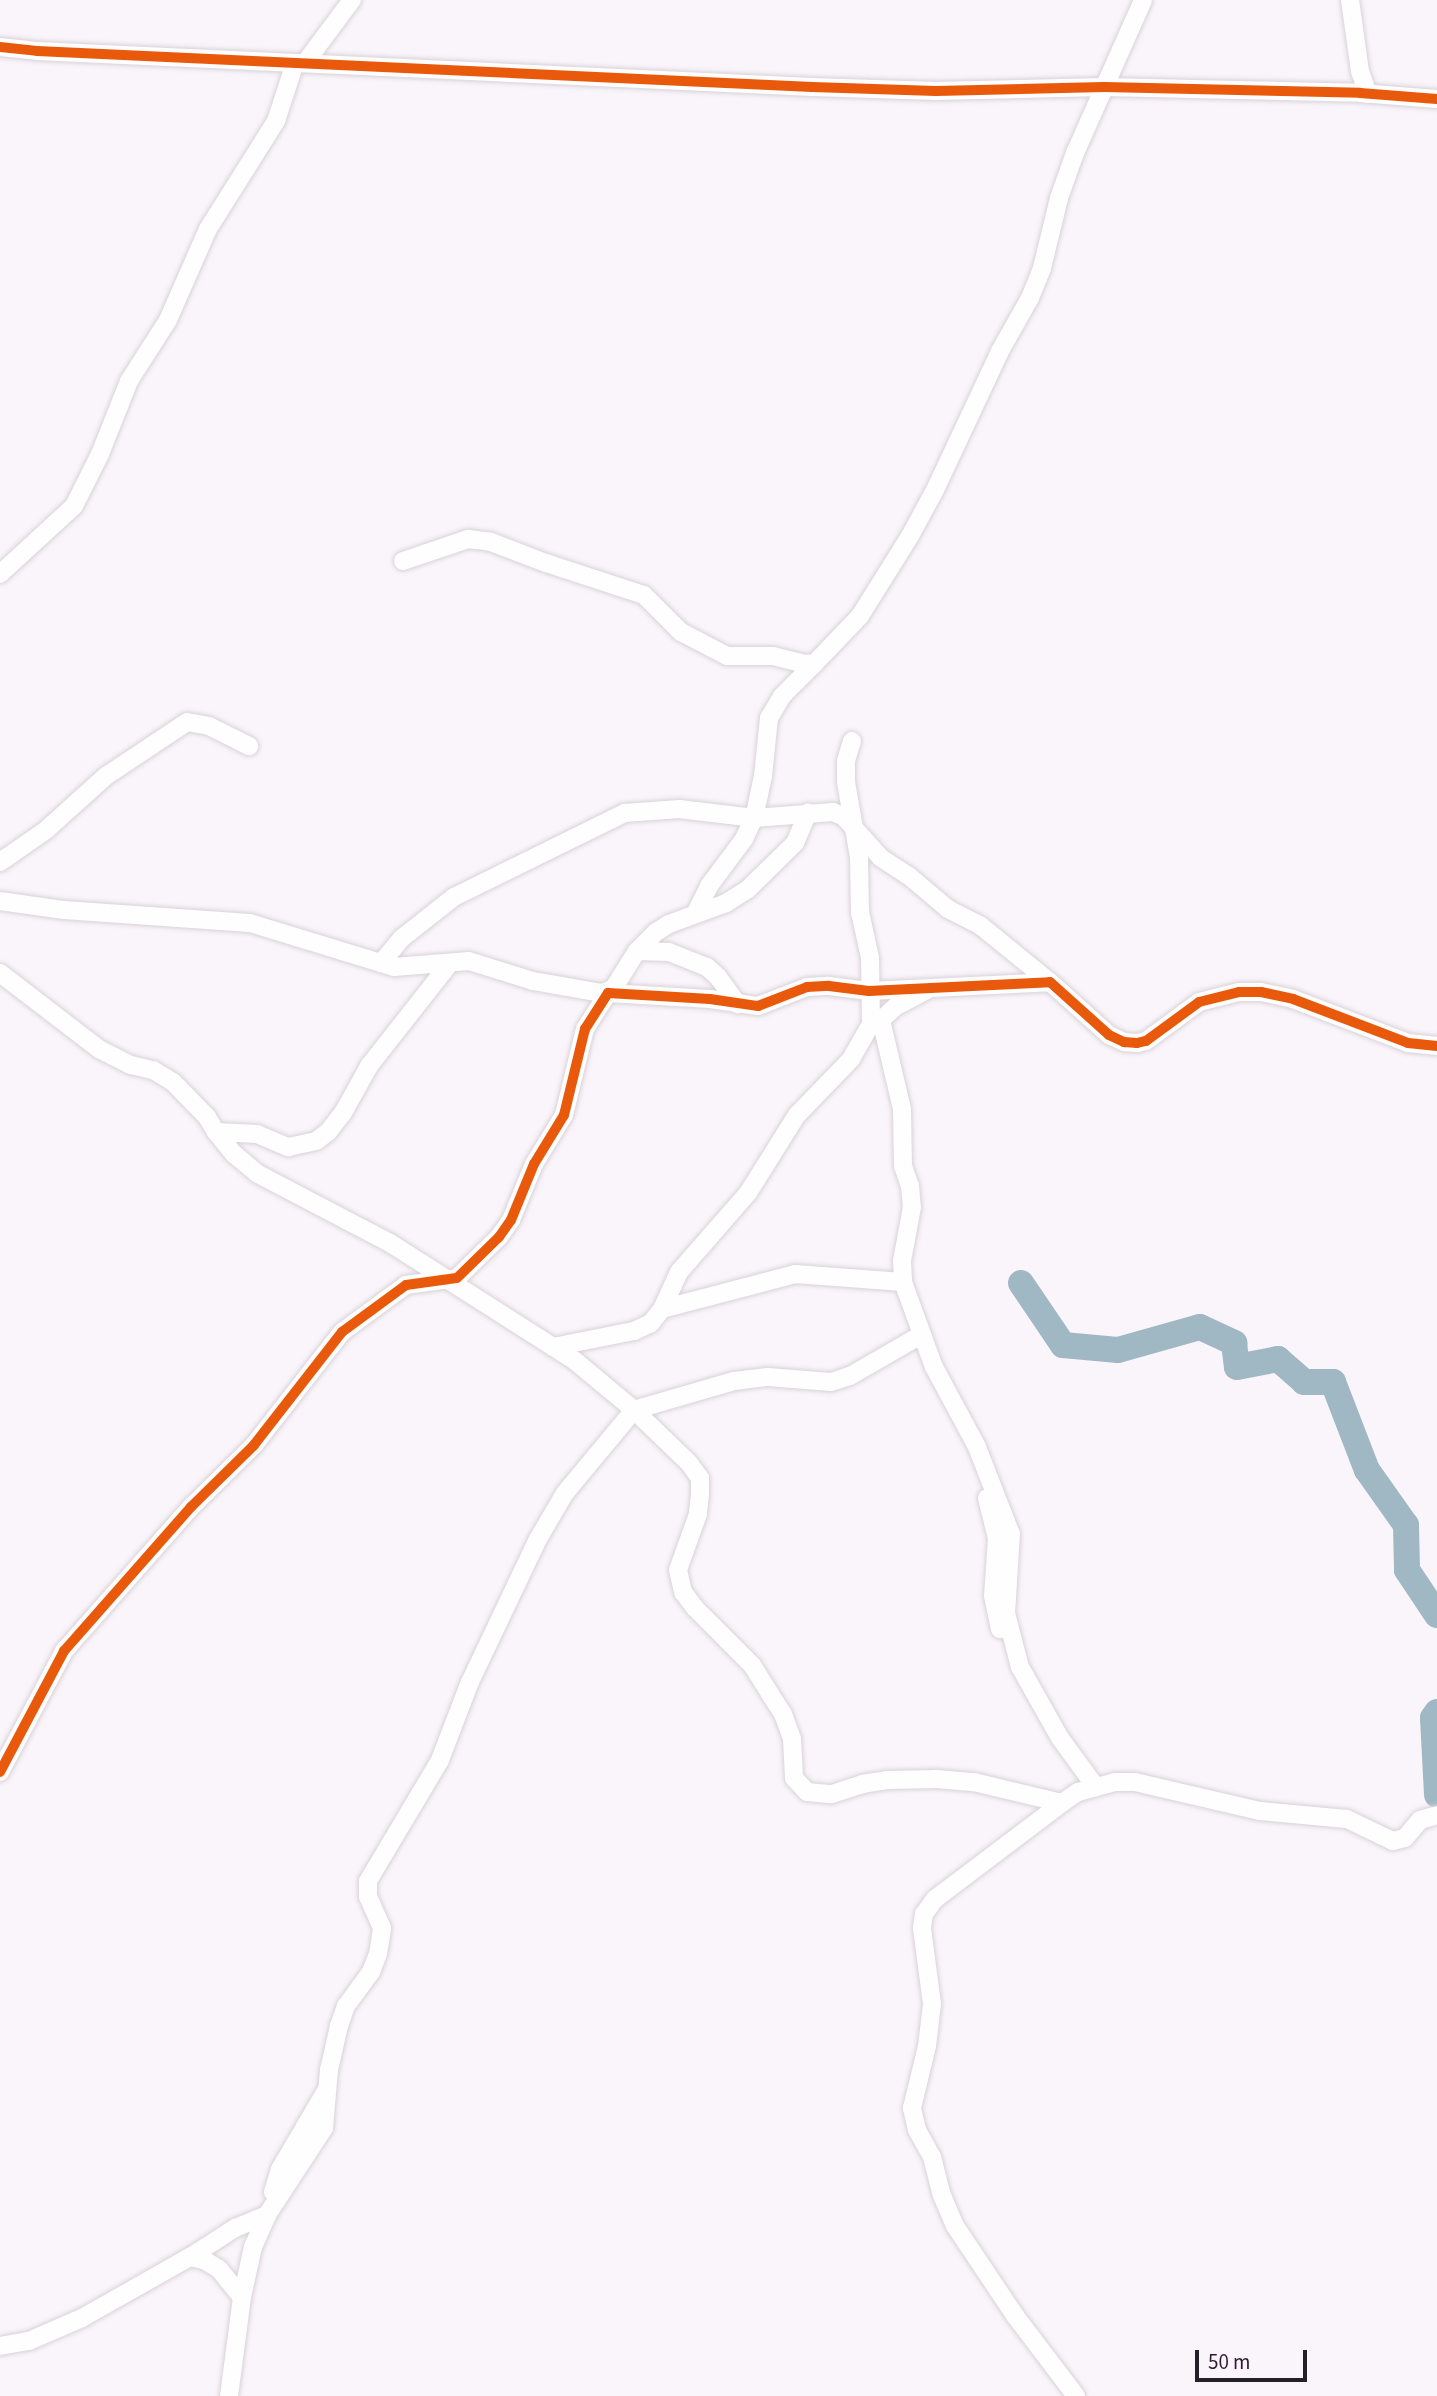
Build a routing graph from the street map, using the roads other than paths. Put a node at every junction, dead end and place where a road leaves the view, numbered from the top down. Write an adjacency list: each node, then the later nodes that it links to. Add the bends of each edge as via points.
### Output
1 (352, 0): 5 (street)
2 (1143, 0): 6 (street)
3 (1350, 0): 7 (street, via 1360,71)
4 (0, 47): 5 (street)
5 (300, 63): 6 (street, via 936,91); 10 (street, via 275,121 208,229 168,320 129,381 74,506)
6 (1104, 87): 7 (street); 11 (street, via 1059,198 1030,298 935,489 860,616)
7 (1368, 94): 8 (street)
8 (1437, 99)
9 (403, 561): 11 (street, via 467,539 491,542 644,594 681,632 727,656 773,656)
10 (0, 574)
11 (815, 663): 15 (street, via 782,696 769,718)
12 (852, 741): 16 (street, via 846,782)
13 (249, 746): 17 (street, via 209,726 187,722 106,776 46,830)
14 (808, 813): 15 (street); 16 (street, via 834,812); 19 (street, via 795,843 748,889)
15 (754, 818): 19 (street); 21 (street, via 679,809 625,813 454,897 402,938)
16 (854, 830): 24 (street, via 881,858 948,909 981,926); 26 (street)
17 (0, 862)
18 (0, 901): 21 (street, via 250,923)
19 (695, 914): 20 (street, via 656,932)
20 (637, 951): 27 (street); 28 (street, via 669,952 707,967)
21 (381, 963): 22 (street, via 394,967)
22 (450, 963): 27 (street, via 469,961 533,981); 31 (street, via 369,1066 343,1113 316,1141 288,1147 257,1134)
23 (0, 973): 31 (street, via 99,1049 173,1082)
24 (1050, 982): 25 (street); 30 (street, via 1109,1035 1124,1042 1146,1041 1199,1002 1239,992 1261,992 1293,999 1408,1043)
25 (930, 988): 26 (street); 29 (street)
26 (872, 991): 28 (street, via 807,987 773,1002); 29 (street)
27 (608, 993): 28 (street); 32 (street, via 585,1029 564,1115 523,1184 511,1220 467,1270)
28 (738, 1005)
29 (877, 1021): 33 (street, via 890,1048 902,1109 903,1166 911,1186); 34 (street, via 851,1059 797,1115 748,1194 679,1272)
30 (1437, 1046)
31 (216, 1132): 32 (street, via 258,1174 390,1243)
32 (448, 1280): 36 (street); 38 (street, via 406,1285 342,1332 254,1445 191,1507 64,1651)
33 (903, 1282): 34 (street, via 795,1274); 35 (street)
34 (662, 1310): 36 (street, via 651,1323 634,1331)
35 (921, 1335): 37 (street, via 831,1382 768,1377 734,1381); 39 (street, via 977,1447 990,1484 988,1504 997,1538 994,1613 1001,1633 1011,1642 1060,1738)
36 (553, 1347): 37 (street)
37 (634, 1410): 40 (street, via 700,1478 698,1514 678,1570 683,1592 752,1665 777,1704 792,1739 794,1778 807,1792 832,1794 887,1780 937,1779 974,1782); 42 (street, via 565,1493 538,1539 470,1682 440,1760 373,1869 368,1897 382,1928 378,1954 339,2026 324,2128)
38 (0, 1772)
39 (1095, 1786): 40 (street); 41 (street, via 1135,1782 1260,1811 1347,1819 1393,1842 1405,1839 1420,1820)
40 (1062, 1803): 47 (street, via 935,1899 924,1914 932,2004 912,2108 955,2226)
41 (1437, 1815)
42 (269, 2210): 43 (street); 44 (street, via 253,2246)
43 (190, 2258): 44 (street, via 219,2269); 45 (street, via 82,2318 29,2342)
44 (242, 2297): 46 (street)
45 (0, 2346)
46 (229, 2396)
47 (1076, 2396)

